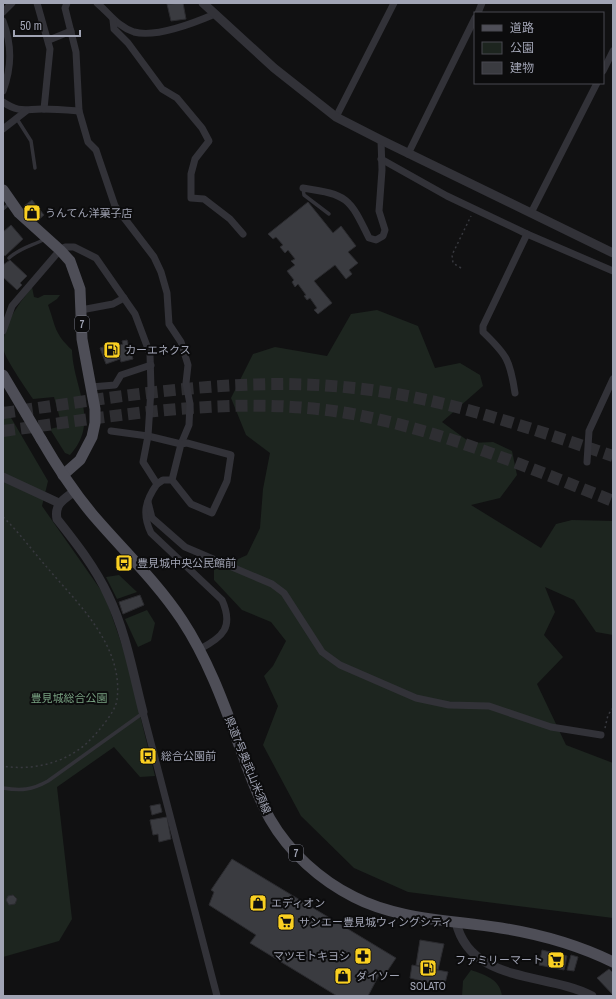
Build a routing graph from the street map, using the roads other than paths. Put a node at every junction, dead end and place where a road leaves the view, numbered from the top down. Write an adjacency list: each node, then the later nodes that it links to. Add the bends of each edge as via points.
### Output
1 (12, 3): 7 (street)
2 (37, 3): 13 (street)
3 (67, 3): 12 (street, via 65,8)
4 (97, 3): 9 (street)
5 (203, 3): 8 (street)
6 (394, 3): 22 (street)
7 (4, 9)
8 (215, 14): 9 (street, via 152,33 133,32); 22 (street, via 274,68)
9 (113, 20): 34 (street, via 114,29 128,42 162,89 177,98 202,128 209,141 195,159 191,174 191,198 204,199 230,219)
10 (474, 20): 26 (street)
11 (3, 21): 17 (street, via 9,35 11,54)
12 (71, 31): 13 (street); 21 (street, via 76,52)
13 (49, 40): 19 (street, via 49,70)
14 (613, 51): 15 (street)
15 (604, 69)
16 (596, 84): 32 (street)
17 (3, 91)
18 (3, 102): 20 (street)
19 (44, 109): 20 (street); 21 (street)
20 (26, 111): 23 (street)
21 (80, 111): 51 (street, via 88,142 96,150 115,206 154,257 162,272 167,293 169,324 181,342 188,365 186,383 190,404 189,425)
22 (336, 117): 25 (street)
23 (17, 119): 24 (street); 28 (lane, via 31,141)
24 (3, 129)
25 (381, 140): 26 (street); 27 (street)
26 (408, 154): 32 (street)
27 (381, 159): 29 (street, via 379,211 385,230 383,236 376,240 369,238 351,204 335,193); 35 (street, via 447,196)
28 (35, 168)
29 (303, 188): 33 (lane, via 304,195)
30 (3, 190): 31 (main road, 7)
31 (7, 206): 36 (main road, 7)
32 (531, 213): 38 (street)
33 (329, 214)
34 (243, 234)
35 (527, 234): 40 (street); 48 (street, via 483,326 483,332 502,350 508,361)
36 (46, 238): 37 (main road, 7); 39 (lane, via 19,249)
37 (60, 250): 41 (street, via 74,247 96,258); 42 (main road, 7, via 70,261 78,281); 43 (street, via 12,306)
38 (613, 253)
39 (9, 258)
40 (613, 271)
41 (124, 298): 42 (street, via 112,304); 44 (street, via 135,314 146,341)
42 (81, 310): 47 (main road, 7, via 82,339)
43 (3, 331)
44 (150, 365): 47 (street, via 122,375 115,385); 50 (street, via 152,389)
45 (3, 375): 53 (main road, 県道7号奥武山米須線 / 7, bridge)
46 (613, 379): 52 (street, via 589,431)
47 (91, 387): 53 (main road, 7, via 95,409 94,430 80,460)
48 (515, 393)
49 (111, 431): 50 (street)
50 (148, 436): 51 (street); 56 (street, via 144,462)
51 (181, 444): 55 (street); 55 (street, via 187,443 231,455 227,481 212,513 191,504)
52 (587, 462)
53 (63, 475): 57 (main road, 県道7号奥武山米須線 / 7)
54 (3, 477): 59 (street)
55 (172, 480): 56 (street, via 163,480)
56 (157, 484): 58 (street)
57 (74, 491): 59 (street); 60 (main road, 県道7号奥武山米須線 / 7, via 158,587)
58 (148, 500): 60 (street, via 145,507 146,523 151,533 222,600 227,611 228,624 223,633); 62 (street, via 152,518 185,547 272,584 284,594 322,652 340,666 422,700 449,705 489,706 550,727)
59 (59, 503): 61 (street, via 56,510 57,519 93,567 108,596 123,634)
60 (200, 649): 64 (main road, 県道7号奥武山米須線 / 7, via 262,804 279,833 296,854 312,870 356,898 394,911)
61 (143, 712): 63 (lane, via 48,781 24,790); 66 (street)
62 (601, 736)
63 (3, 788)
64 (456, 922): 65 (main road, 県道7号奥武山米須線 / 7, via 538,936 581,948); 67 (street, via 462,939 475,955 485,962 507,972 570,987)
65 (613, 962)
66 (217, 996)
67 (592, 996)

